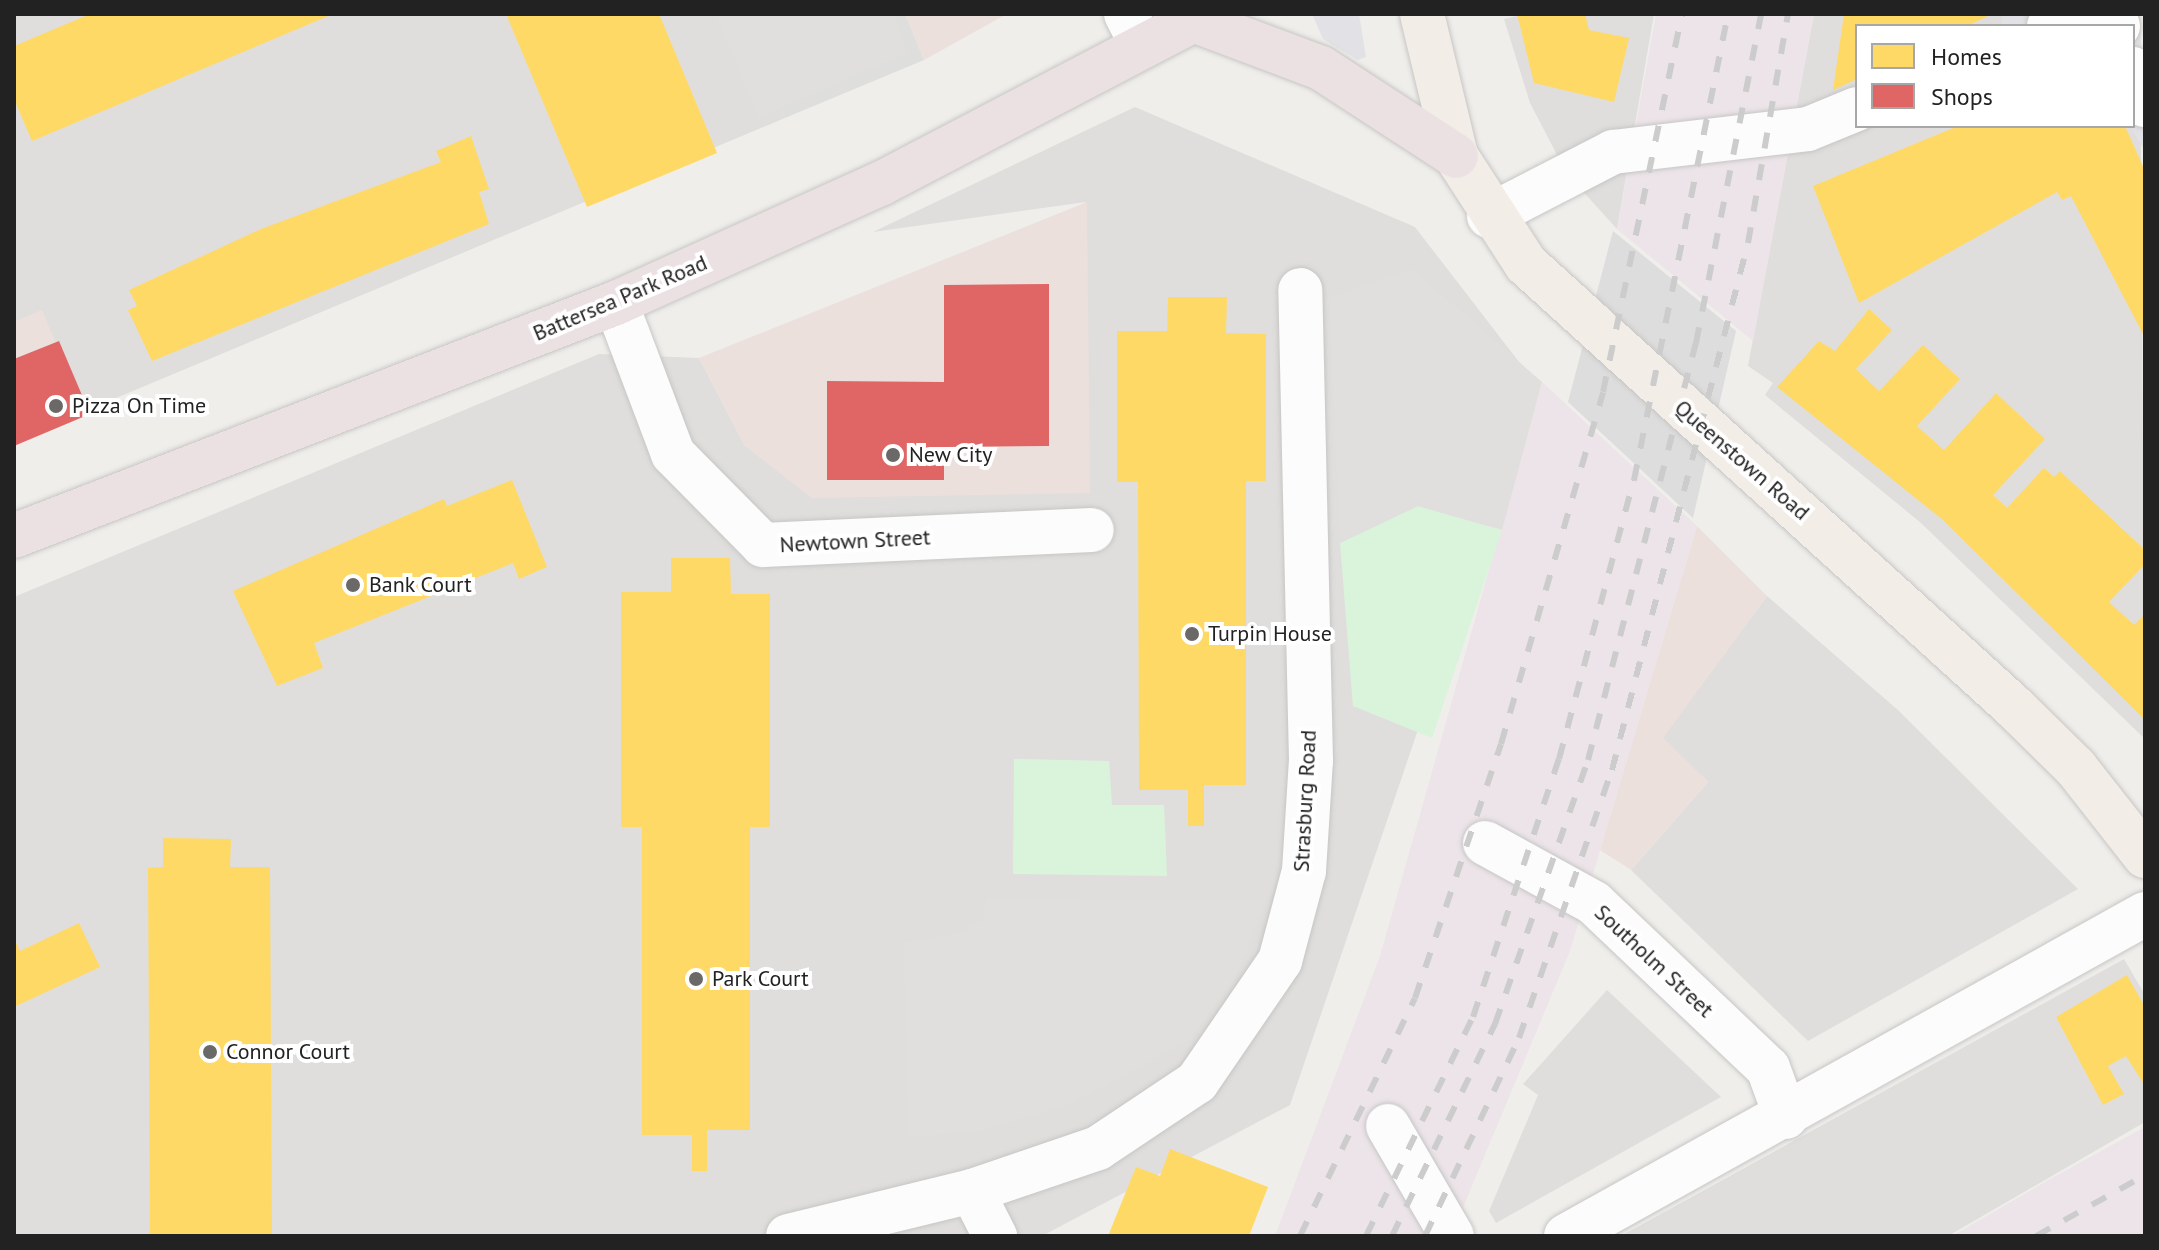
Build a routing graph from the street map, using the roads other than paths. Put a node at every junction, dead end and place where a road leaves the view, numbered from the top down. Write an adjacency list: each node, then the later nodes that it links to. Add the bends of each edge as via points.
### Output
1 (1422, 14): 9 (main road, Queenstown Road)
2 (2079, 14): 4 (street)
3 (1199, 17): 5 (highway, Battersea Park Road); 9 (highway, via 1321,68)
4 (2054, 24)
5 (1134, 30): 12 (highway, Battersea Park Road, via 880,184)
6 (2135, 75): 7 (street)
7 (2145, 105)
8 (1855, 110): 10 (street, via 1808,129 1613,152)
9 (1456, 156): 10 (main road, Queenstown Road)
10 (1489, 216): 16 (main road, Queenstown Road, via 1557,298 1886,586 2055,747)
11 (1300, 290): 20 (street, Strasburg Road, via 1311,761 1304,871 1280,961 1197,1082 1098,1148)
12 (616, 303): 13 (street, Newtown Street, via 673,454 763,545); 14 (highway, Battersea Park Road)
13 (1092, 530)
14 (14, 536)
15 (1485, 843): 18 (street, Southolm Street, via 1594,903 1768,1068)
16 (2145, 856)
17 (2145, 914): 18 (street)
18 (1786, 1117): 24 (street)
19 (1388, 1126): 23 (street)
20 (972, 1191): 21 (street, Strasburg Road); 22 (street)
21 (788, 1236)
22 (995, 1236)
23 (1452, 1236)
24 (1566, 1236)

